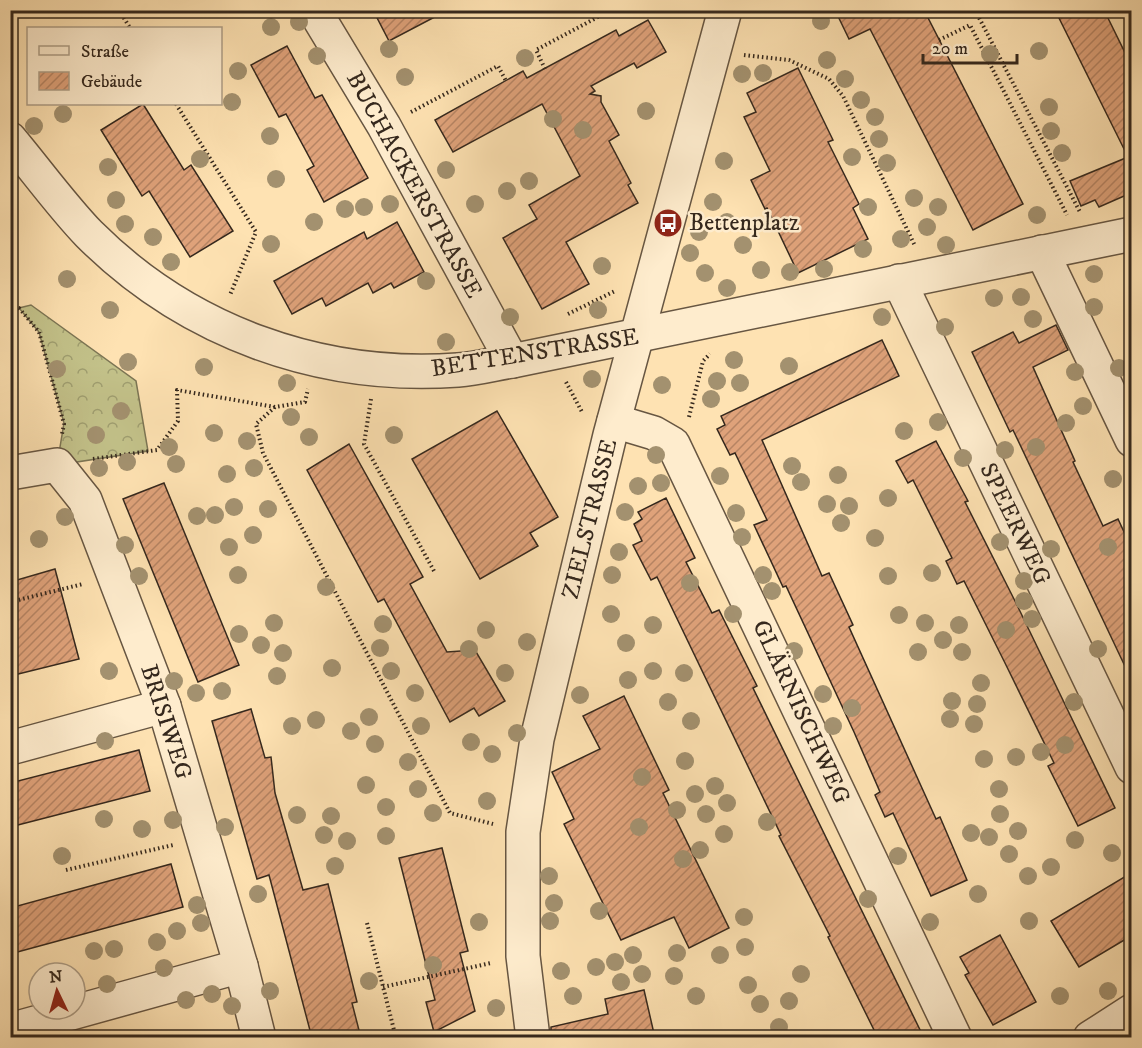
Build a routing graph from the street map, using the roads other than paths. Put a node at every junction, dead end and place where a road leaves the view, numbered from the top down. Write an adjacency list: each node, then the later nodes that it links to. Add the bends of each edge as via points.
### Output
1 (314, 10): 8 (street, BUCHACKERSTRASSE, via 384,126)
2 (725, 10): 7 (street, ZIELSTRASSE)
3 (10, 139): 8 (street, BETTENSTRASSE, via 89,233 147,285 218,326 316,361 376,370 460,370)
4 (1131, 234): 5 (street, BETTENSTRASSE)
5 (1041, 252): 6 (street, BETTENSTRASSE); 10 (street)
6 (899, 281): 7 (street, BETTENSTRASSE); 14 (street, SPEERWEG)
7 (637, 336): 8 (street, BETTENSTRASSE); 9 (street, ZIELSTRASSE)
8 (512, 361)
9 (614, 421): 19 (street, ZIELSTRASSE, via 537,739 523,832 524,956); 20 (street, GLÄRNISCHWEG, via 654,433 673,444)
10 (1131, 440)
11 (10, 473): 12 (street, BRISIWEG, via 57,465 85,500)
12 (164, 706): 13 (street); 15 (street, BRISIWEG)
13 (10, 748)
14 (1131, 767)
15 (241, 966): 17 (street); 18 (street, BRISIWEG)
16 (1131, 1011): 21 (street)
17 (10, 1030)
18 (259, 1038)
19 (533, 1038)
20 (956, 1038)
21 (1090, 1038)

